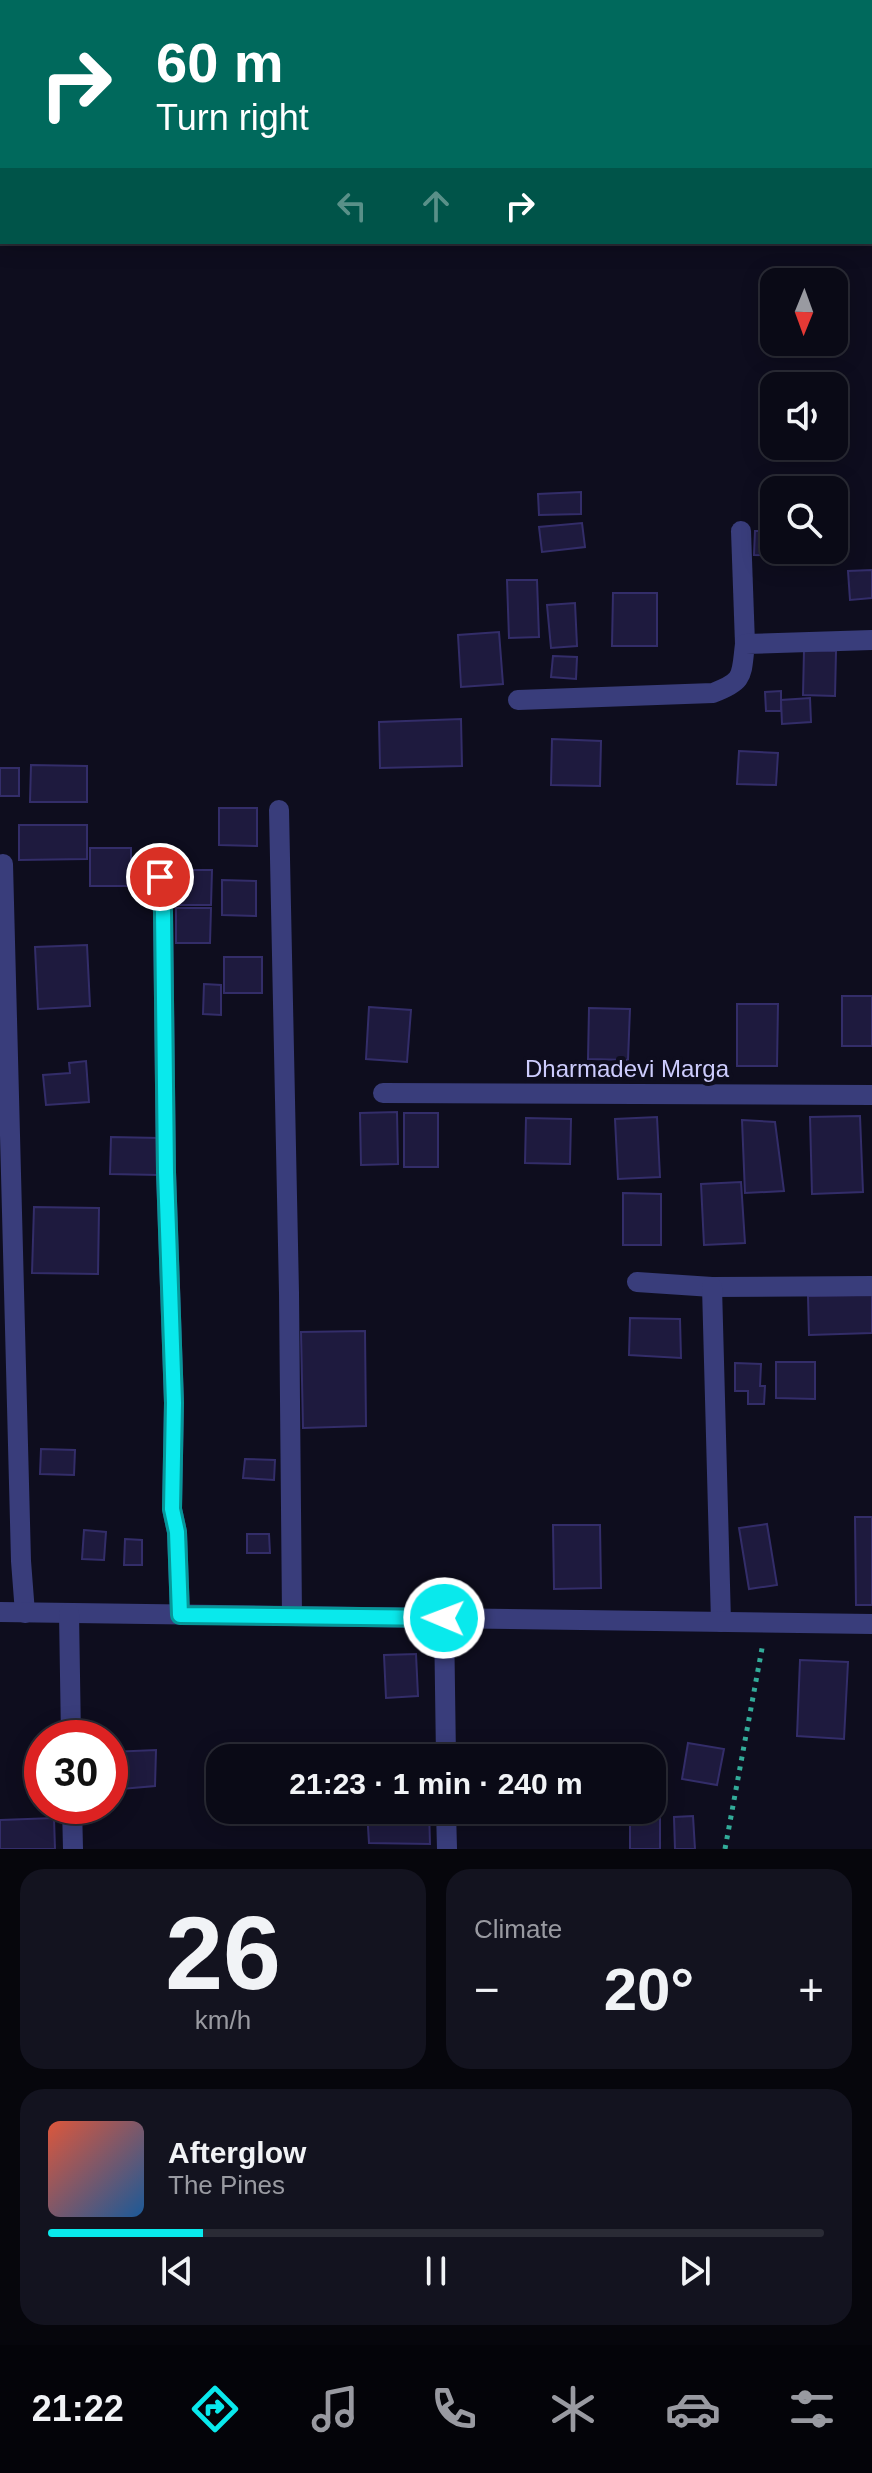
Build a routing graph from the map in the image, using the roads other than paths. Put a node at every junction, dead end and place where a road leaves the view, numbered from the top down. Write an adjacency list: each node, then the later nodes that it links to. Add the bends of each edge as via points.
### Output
1 (741, 531): 3 (street)
2 (872, 640): 3 (street)
3 (745, 644): 4 (street, via 741,675 734,685 713,693)
4 (518, 700)
5 (279, 810): 17 (street)
6 (3, 864): 14 (street)
7 (160, 877): 16 (street, via 174,1403 172,1509)
8 (383, 1093): 9 (street, Dharmadevi Marga)
9 (872, 1095)
10 (637, 1282): 12 (street)
11 (872, 1286): 12 (street)
12 (712, 1287): 19 (street)
13 (0, 1612): 14 (street)
14 (25, 1613): 15 (street)
15 (69, 1613): 16 (street); 21 (street)
16 (180, 1615): 17 (street)
17 (292, 1616): 18 (street)
18 (444, 1618): 19 (street); 22 (street)
19 (721, 1622): 20 (street)
20 (872, 1624)
21 (71, 1720)
22 (446, 1744)
23 (72, 1824): 25 (street)
24 (446, 1824): 26 (street)
25 (73, 1849)
26 (447, 1849)

